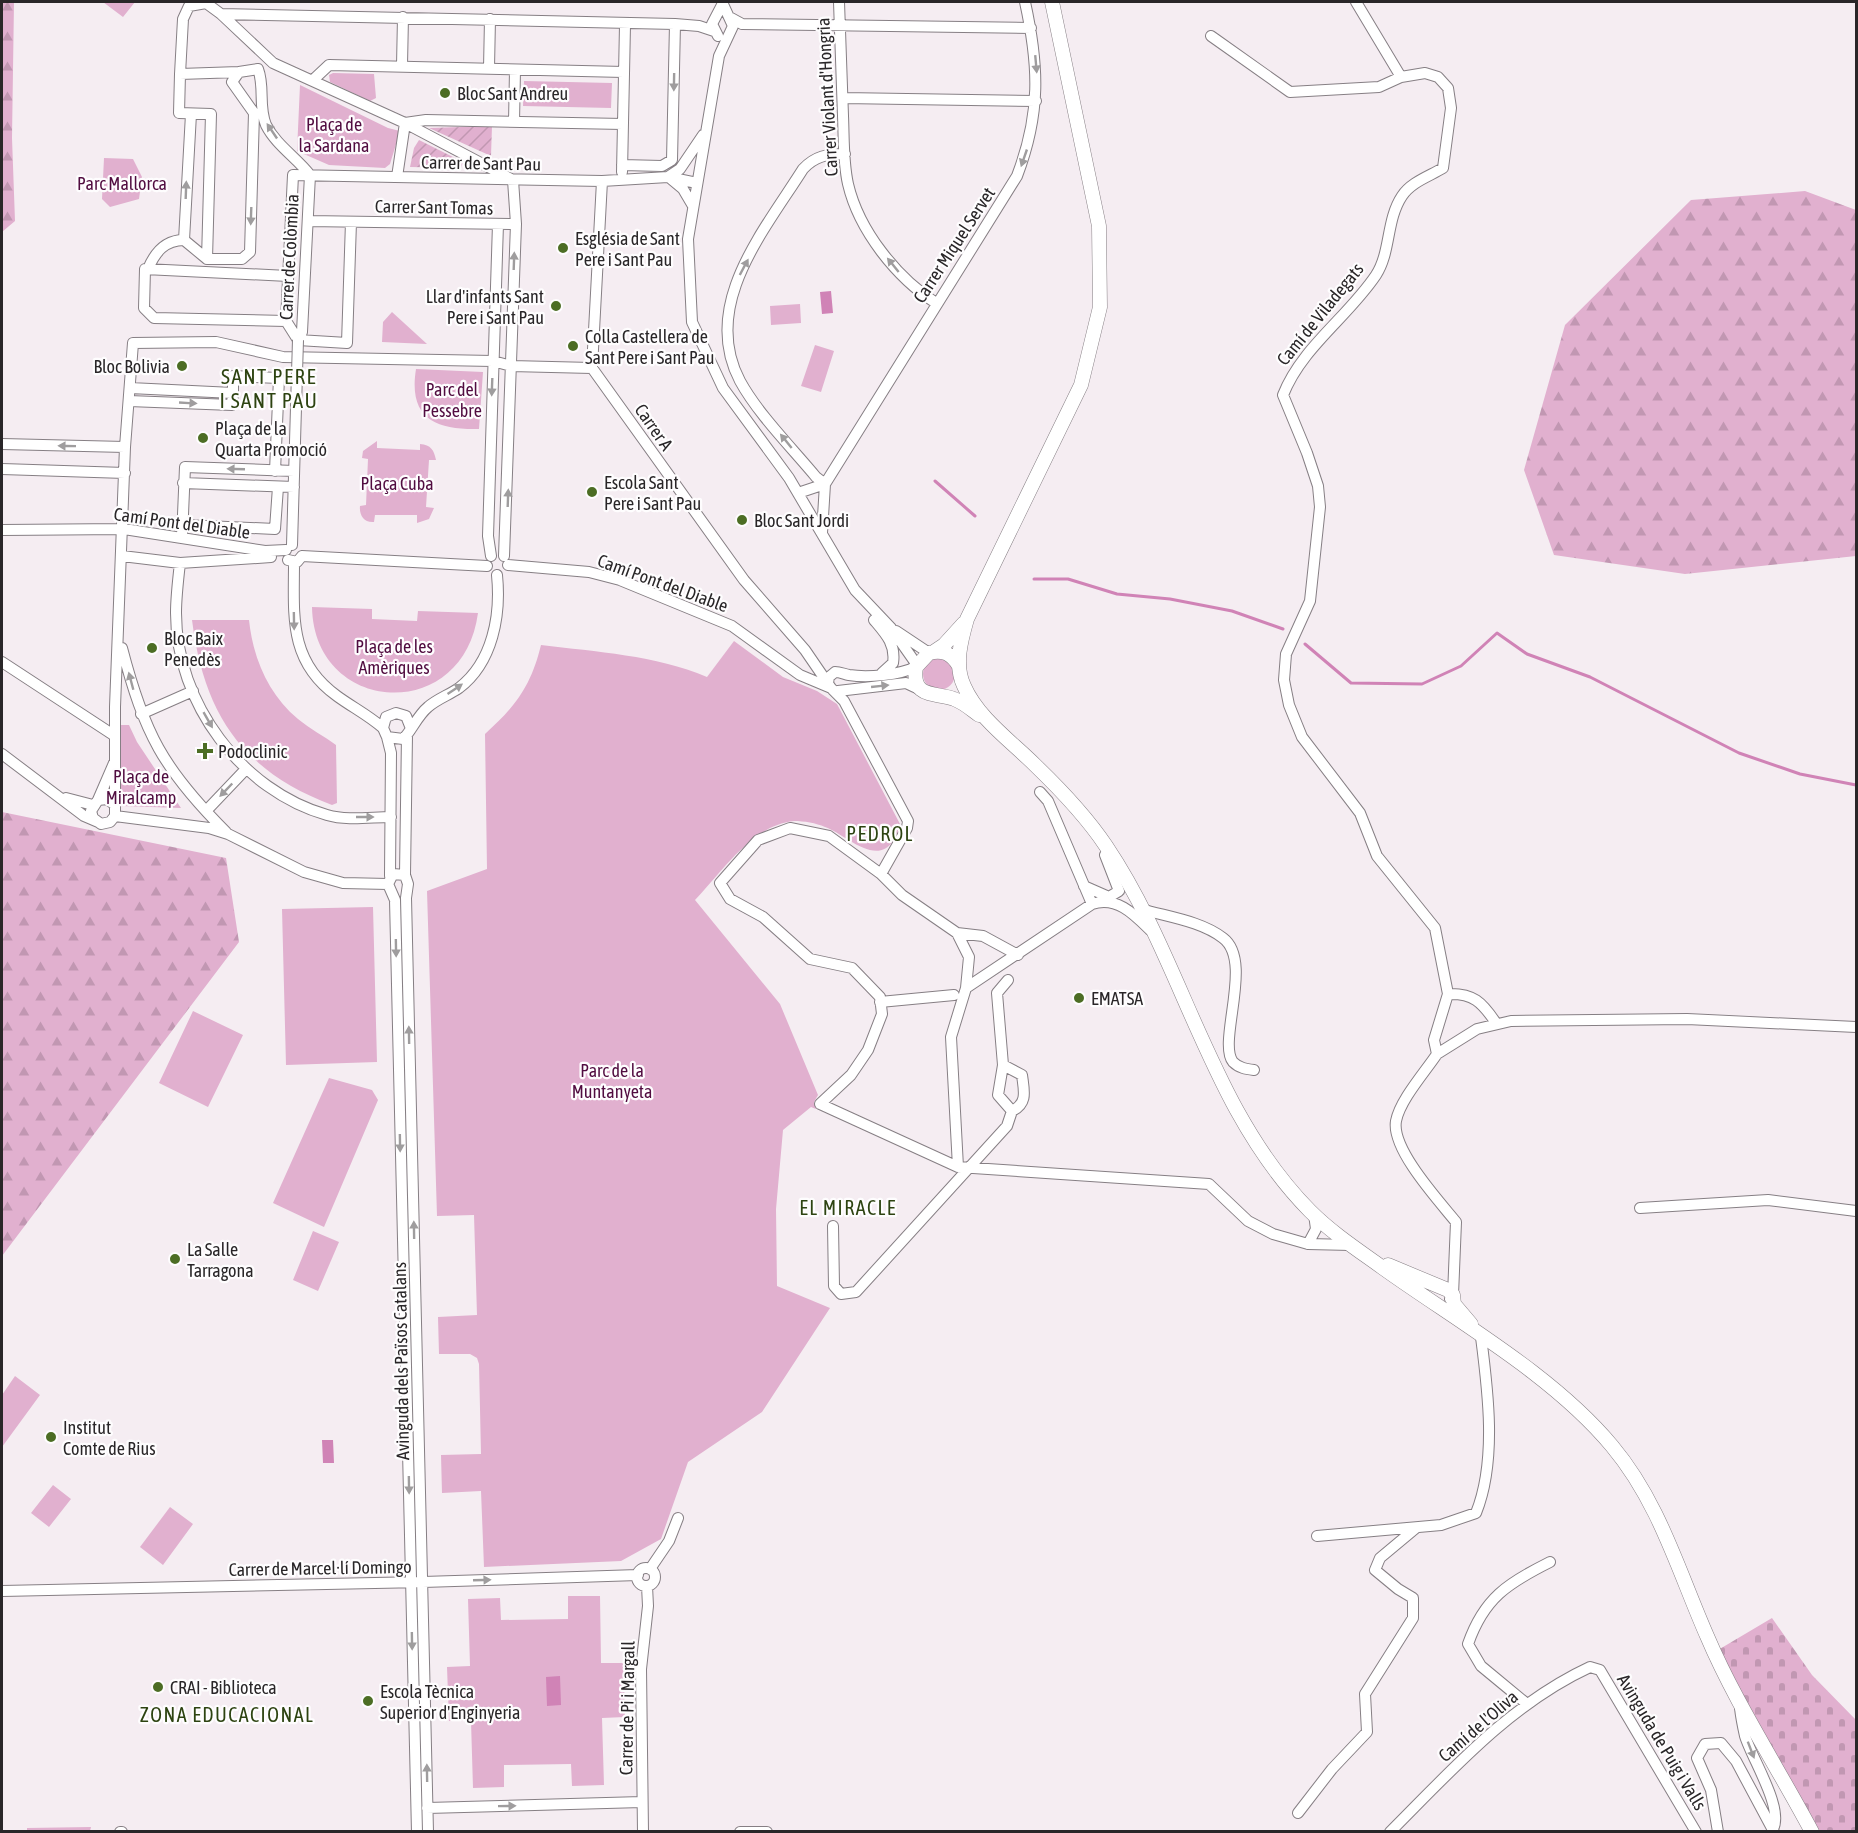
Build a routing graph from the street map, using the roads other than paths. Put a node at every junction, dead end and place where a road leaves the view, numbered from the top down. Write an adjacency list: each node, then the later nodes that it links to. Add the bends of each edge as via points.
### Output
1 (722, 2): 10 (street); 12 (street)
2 (839, 2): 13 (street, Carrer Violant d'Hongria)
3 (1025, 2): 14 (street, Carrer Miquel Servet)
4 (1052, 2): 86 (main road, via 1099,226 1100,307 1081,385)
5 (1356, 2): 23 (street)
6 (221, 14): 7 (street); 22 (street, via 206,3 189,6 183,19); 24 (street, via 273,63)
7 (403, 17): 8 (street); 17 (street)
8 (490, 19): 11 (street); 18 (street)
9 (675, 24): 11 (street); 12 (street); 33 (street, one-way to 33, via 672,160 662,166)
10 (733, 24): 12 (street, via 723,35); 12 (street, via 722,14); 13 (street); 16 (street)
11 (625, 25): 21 (street)
12 (715, 26): 16 (street)
13 (840, 27): 14 (street); 25 (street, Carrer Violant d'Hongria)
14 (1030, 28): 26 (street, Carrer Miquel Servet, one-way to 26, via 1037,71)
15 (1211, 36): 23 (street, via 1290,92 1378,87)
16 (722, 47): 31 (street)
17 (402, 65): 18 (street); 24 (street, via 329,65)
18 (489, 68): 19 (street)
19 (515, 70): 21 (street); 28 (street)
20 (239, 72): 22 (street); 36 (street, one-way to 20, via 267,125 258,69); 49 (street, one-way to 49, via 232,82 254,113 250,252 242,259)
21 (624, 72): 30 (street)
22 (180, 74): 27 (street, via 179,113)
23 (1401, 77): 132 (street, Camí de Viladegats, via 1425,73 1438,77 1448,88 1451,108 1443,168 1402,195 1390,222 1377,273 1289,378 1283,395 1318,486 1320,507 1310,601 1286,654 1284,680 1302,737 1360,813 1377,856 1436,928)
24 (313, 80): 29 (street)
25 (843, 98): 26 (street); 32 (street, Carrer Violant d'Hongria)
26 (1036, 101): 52 (street, Carrer Miquel Servet, one-way to 52, via 1031,135 1017,176)
27 (190, 114): 48 (street, one-way to 27); 49 (street, via 211,114)
28 (513, 122): 29 (street); 30 (street)
29 (405, 123): 37 (street); 40 (street)
30 (623, 124): 33 (street)
31 (705, 132): 34 (street); 42 (street)
32 (845, 154): 52 (street, Carrer Violant d'Hongria, one-way to 32, via 916,290 873,238 850,192); 68 (street, one-way to 32, via 744,388 734,368 726,329 733,289 802,169 826,154)
33 (622, 165): 39 (street)
34 (680, 169): 38 (street); 42 (street, via 692,174)
35 (293, 175): 36 (street, Carrer de Sant Pau); 51 (street, Carrer de Colòmbia)
36 (310, 175): 37 (street, Carrer de Sant Pau); 44 (street, Carrer de Colòmbia)
37 (397, 177): 40 (street, Carrer de Sant Pau)
38 (668, 177): 39 (street, Carrer de Sant Pau); 42 (street, Carrer de Sant Pau); 43 (street, via 683,189)
39 (622, 178): 41 (street, Carrer de Sant Pau)
40 (513, 180): 41 (street, Carrer de Sant Pau); 47 (street, Carrer Sant Tomas)
41 (602, 181): 57 (street)
42 (697, 183): 43 (street)
43 (693, 206): 71 (street, via 688,239 692,322 723,388)
44 (308, 221): 45 (street, Carrer Sant Tomas); 54 (street, Carrer de Colòmbia, via 303,332)
45 (351, 222): 46 (street, Carrer Sant Tomas); 54 (street, via 347,343)
46 (498, 224): 47 (street, Carrer Sant Tomas); 55 (street)
47 (516, 224): 56 (street, one-way to 47)
48 (184, 240): 49 (street); 50 (street, via 162,246)
49 (207, 259)
50 (148, 269): 51 (street); 53 (street, via 144,308 154,318)
51 (288, 276): 53 (street, Carrer de Colòmbia)
52 (936, 303): 68 (street, Carrer Miquel Servet)
53 (286, 321): 54 (street, Carrer de Colòmbia)
54 (298, 340): 65 (street, Carrer de Colòmbia, bridge)
55 (493, 361): 56 (street); 58 (street, via 283,357 216,342 133,342); 77 (street, one-way to 77)
56 (511, 366): 57 (street); 75 (street, one-way to 56)
57 (592, 368): 89 (street, Carrer A, via 744,580)
58 (130, 388): 59 (street); 60 (street)
59 (233, 393): 60 (street, one-way to 59, via 232,405); 64 (street, via 234,376 279,378)
60 (129, 401): 62 (street)
61 (2, 444): 62 (street, one-way to 61)
62 (125, 447): 66 (street)
63 (2, 469): 66 (street)
64 (275, 471): 65 (street); 67 (street, one-way to 67, via 185,467)
65 (294, 471): 70 (street, Carrer de Colòmbia)
66 (125, 473): 74 (street)
67 (183, 483): 69 (street); 72 (street)
68 (825, 484): 71 (street); 76 (street, Carrer Miquel Servet)
69 (278, 487): 70 (street); 72 (street, via 275,529)
70 (294, 487): 79 (street, Carrer de Colòmbia)
71 (798, 493): 76 (street)
72 (183, 525): 78 (street)
73 (2, 530): 74 (street, Camí Pont del Diable)
74 (124, 530): 78 (street, Camí Pont del Diable); 80 (street)
75 (507, 534): 77 (street); 82 (street)
76 (822, 534): 85 (street)
77 (488, 536): 81 (street)
78 (182, 538): 79 (street, Camí Pont del Diable)
79 (292, 554): 81 (street, Camí Pont del Diable); 83 (street); 104 (street, Carrer de Colòmbia, one-way to 104, via 294,631 305,660 328,689)
80 (122, 556): 83 (street); 88 (street)
81 (489, 561): 82 (street, via 498,554); 84 (street, via 490,572)
82 (506, 561): 84 (street, via 504,572); 93 (street, Camí Pont del Diable, via 611,577 732,626)
83 (180, 563): 99 (street, via 176,614 181,656)
84 (497, 575): 103 (street, one-way to 84, via 429,706 472,676 485,660 492,639)
85 (868, 606): 87 (street); 96 (street, via 894,651 893,663)
86 (967, 619): 90 (main road, via 944,645); 94 (main road, via 959,653)
87 (891, 628): 90 (street); 92 (street)
88 (119, 637): 101 (street, one-way to 88); 105 (street)
89 (806, 650): 93 (street, via 808,665); 95 (street, Carrer A); 97 (street, Carrer A)
90 (932, 652): 92 (main road); 94 (main road, via 949,654)
91 (2, 662): 105 (street)
92 (917, 666): 96 (street, Camí Pont del Diable); 98 (main road, via 916,679)
93 (797, 670): 95 (street, Camí Pont del Diable); 97 (street, Camí Pont del Diable, via 800,675)
94 (960, 671): 100 (main road, via 954,690); 102 (main road, via 964,688)
95 (820, 672): 97 (street, Camí Pont del Diable)
96 (880, 674): 97 (street, Camí Pont del Diable, via 850,675)
97 (838, 684): 98 (street, Camí Pont del Diable, one-way to 98, via 906,683); 118 (street, via 908,821 908,828)
98 (921, 690): 100 (main road)
99 (193, 691): 101 (street); 108 (street, one-way to 108, via 221,741)
100 (940, 697): 102 (main road, via 955,699)
101 (141, 714): 113 (street, via 168,767)
102 (987, 720): 116 (main road, via 1038,767)
103 (409, 731): 104 (street, via 398,740); 104 (street, via 406,716 396,712 386,717); 119 (street)
104 (385, 732): 114 (street, Avinguda dels Països Catalans, via 391,753)
105 (115, 736): 107 (street)
106 (2, 754): 110 (street)
107 (115, 760): 111 (street); 112 (street)
108 (246, 769): 113 (street, one-way to 113); 114 (street, one-way to 114, via 289,802 330,816)
109 (1040, 792): 121 (street, via 1048,801)
110 (60, 796): 111 (street); 115 (street)
111 (95, 803): 112 (street, via 107,799); 115 (street, via 93,818)
112 (115, 810): 115 (street, via 110,822); 117 (street)
113 (206, 811): 117 (street)
114 (391, 817): 120 (street, Avinguda dels Països Catalans)
115 (101, 824)
116 (1090, 824): 123 (street); 126 (main road)
117 (228, 834): 120 (street, via 304,872 343,883)
118 (881, 874): 127 (street); 134 (street, via 829,836 790,828 758,840 720,883 730,899 763,917 810,959 852,968 880,997)
119 (405, 875): 120 (street, via 399,872); 122 (street, Avinguda dels Països Catalans)
120 (390, 883): 122 (street, via 400,893); 160 (street, Avinguda dels Països Catalans, one-way to 160, via 395,900)
121 (1084, 886): 123 (street, via 1109,897); 124 (street)
122 (406, 890): 161 (street, Avinguda dels Països Catalans, one-way to 122)
123 (1119, 891): 125 (street)
124 (1092, 904): 125 (street, via 1104,902); 129 (street)
125 (1124, 907): 128 (street)
126 (1142, 909): 128 (main road); 139 (street, via 1196,924 1225,939 1233,953 1236,997 1228,1049 1232,1061 1241,1068)
127 (957, 933): 129 (street, via 983,936); 131 (street, via 969,957)
128 (1153, 933): 144 (main road, via 1245,1126 1281,1179)
129 (1018, 955): 131 (street)
130 (1008, 980): 138 (street, via 997,993)
131 (966, 988): 141 (street, via 951,1037)
132 (1448, 994): 135 (street, via 1476,998); 137 (street, Camí de Viladegats, via 1434,1040)
133 (954, 995): 134 (street)
134 (880, 1002): 141 (street, via 882,1014 868,1050 851,1075 819,1104)
135 (1496, 1023): 136 (street, via 1687,1019); 137 (street, via 1477,1029)
136 (1857, 1027)
137 (1437, 1054): 151 (street, via 1396,1121 1412,1168 1456,1222)
138 (1003, 1065): 140 (street, via 998,1095); 140 (street, via 1022,1076 1025,1100)
139 (1254, 1070)
140 (1012, 1111): 141 (street, via 1007,1126)
141 (963, 1168): 145 (street, via 856,1292 841,1294 834,1286); 147 (street, via 1209,1184 1248,1221 1273,1234)
142 (1640, 1208): 143 (street, via 1768,1200)
143 (1857, 1211)
144 (1314, 1214): 146 (main road); 147 (street, via 1317,1229)
145 (833, 1226)
146 (1333, 1231): 147 (street); 148 (main road); 149 (street)
147 (1308, 1244): 149 (street)
148 (1351, 1245): 149 (street); 150 (main road)
149 (1326, 1246)
150 (1367, 1257): 151 (main road); 152 (main road)
151 (1450, 1289): 152 (street); 153 (main road, via 1454,1304)
152 (1440, 1308): 153 (main road)
153 (1481, 1337): 155 (street, via 1488,1397 1481,1500 1476,1513 1441,1525); 165 (main road, via 1572,1405 1629,1468 1665,1531 1707,1635)
154 (678, 1518): 158 (street, via 669,1541)
155 (1416, 1528): 156 (street); 169 (street, via 1380,1558 1374,1570 1413,1598 1413,1618 1365,1694 1367,1732 1332,1769)
156 (1317, 1536)
157 (1550, 1562): 166 (street, via 1521,1576 1494,1596 1474,1626 1468,1644 1481,1666)
158 (650, 1569): 159 (street, via 643,1569); 162 (street, via 655,1578)
159 (638, 1575): 161 (street, Carrer de Marcel·lí Domingo, one-way to 159); 162 (street, via 640,1583)
160 (411, 1582): 161 (street, Carrer de Marcel·lí Domingo); 163 (street, Carrer de Marcel·lí Domingo); 171 (street, Avinguda dels Països Catalans, one-way to 171)
161 (423, 1582): 168 (street, Avinguda dels Països Catalans, one-way to 161)
162 (647, 1586): 167 (street, Carrer de Pi i Margall, via 641,1669)
163 (2, 1591)
164 (1600, 1670): 166 (street, Camí de l'Oliva, via 1590,1667 1560,1681); 177 (street, Avinguda de Puig i Valls)
165 (1737, 1693): 170 (street, Avinguda de Puig i Valls, one-way to 170, via 1746,1736 1774,1809); 179 (main road)
166 (1527, 1704): 176 (street, Camí de l'Oliva, via 1480,1743)
167 (642, 1802): 168 (street, one-way to 167); 173 (street, Carrer de Pi i Margall)
168 (427, 1808): 172 (street, Avinguda dels Països Catalans)
169 (1299, 1813)
170 (1773, 1830): 178 (street, Avinguda de Puig i Valls, via 1736,1761 1721,1743 1706,1744 1697,1758 1711,1790)
171 (417, 1832)
172 (428, 1832)
173 (643, 1832)
174 (740, 1832): 175 (street)
175 (767, 1832)
176 (1390, 1832)
177 (1696, 1832)
178 (1718, 1832)
179 (1812, 1832)

